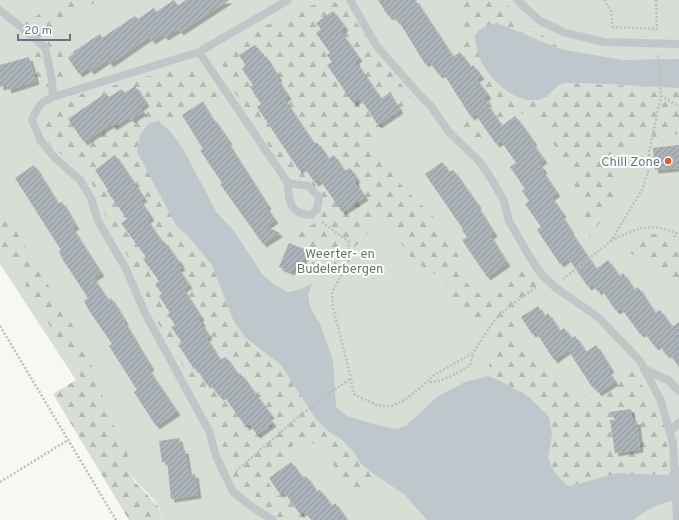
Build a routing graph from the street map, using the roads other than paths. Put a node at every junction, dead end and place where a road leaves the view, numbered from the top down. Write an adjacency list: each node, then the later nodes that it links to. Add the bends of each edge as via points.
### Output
1 (288, 0): 6 (lane)
2 (350, 0): 9 (lane, via 376,45 430,105 449,132 480,162 504,201 509,221 538,270 553,285 598,317 640,361)
3 (517, 0): 5 (lane, via 540,21 566,33 604,42)
4 (0, 10): 7 (lane, via 45,47)
5 (679, 44)
6 (199, 52): 7 (lane); 8 (lane)
7 (53, 97): 13 (lane, via 43,102 32,120 41,141 55,158 80,180 91,198 98,221 125,267 146,315 209,431 216,456 233,492)
8 (288, 183): 8 (lane, via 288,196 292,207 302,214 312,214 317,209 319,197 308,186)
9 (644, 369): 10 (lane, via 668,380); 12 (lane, via 661,401)
10 (679, 391)
11 (679, 422): 12 (lane)
12 (670, 432): 14 (lane, via 673,444)
13 (273, 520)
14 (677, 520)

